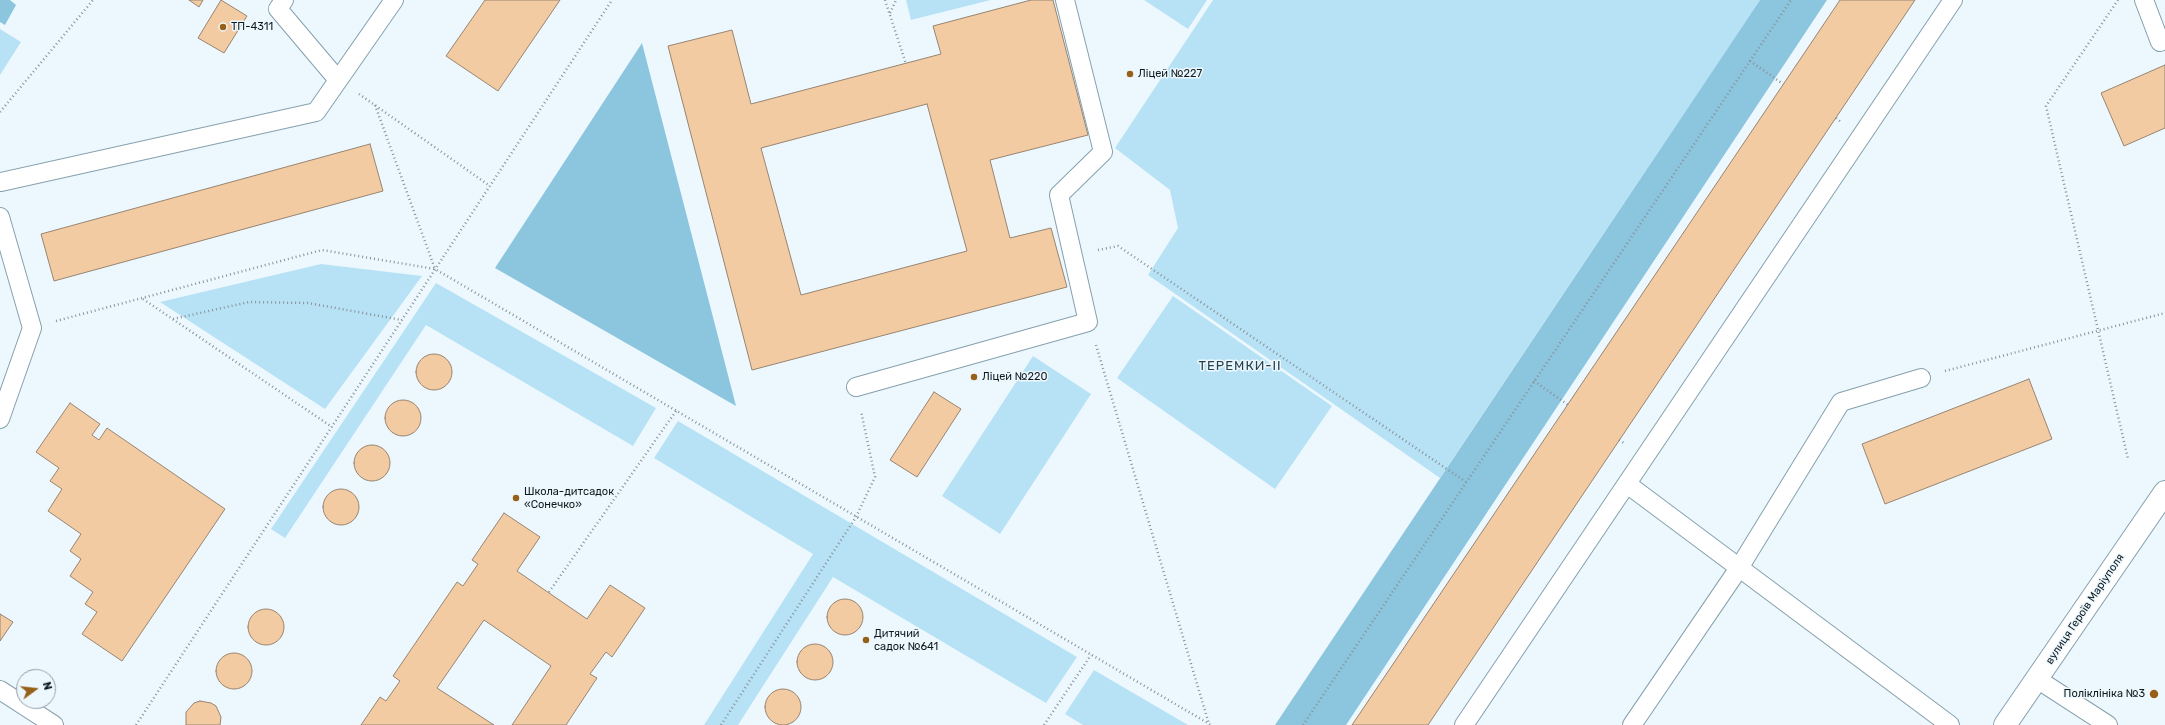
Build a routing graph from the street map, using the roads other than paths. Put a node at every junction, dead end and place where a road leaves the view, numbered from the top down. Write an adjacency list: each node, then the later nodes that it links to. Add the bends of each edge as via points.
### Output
1 (284, 0): 7 (lane, via 278,9)
2 (394, 0): 7 (lane)
3 (1065, 0): 11 (lane, via 1103,152 1060,195 1088,322)
4 (1953, 0): 13 (lane)
5 (2144, 0): 6 (lane)
6 (2160, 42)
7 (338, 80): 8 (lane, via 316,112)
8 (0, 184)
9 (0, 217): 12 (lane, via 32,328)
10 (1921, 378): 15 (lane, via 1841,402)
11 (856, 387)
12 (0, 419)
13 (1627, 484): 15 (lane); 19 (lane)
14 (2165, 492): 16 (street, вулиця Героїв Маріуполя)
15 (1739, 568): 20 (lane); 21 (lane)
16 (2037, 679): 22 (street, вулиця Героїв Маріуполя); 23 (lane)
17 (0, 690): 18 (lane)
18 (54, 725)
19 (1464, 725)
20 (1632, 725)
21 (1950, 725)
22 (2005, 725)
23 (2108, 725)

